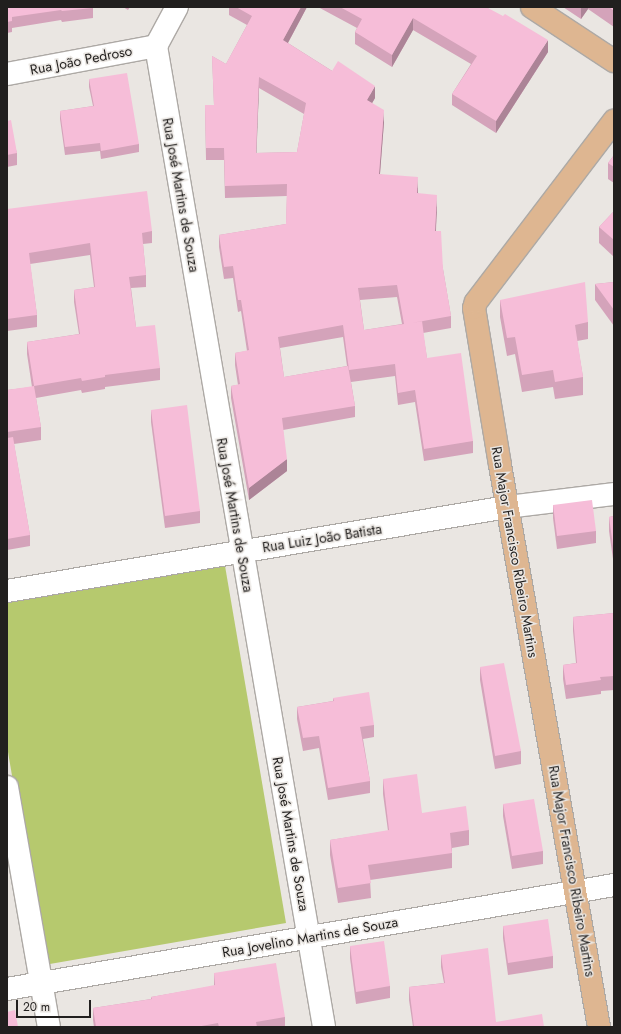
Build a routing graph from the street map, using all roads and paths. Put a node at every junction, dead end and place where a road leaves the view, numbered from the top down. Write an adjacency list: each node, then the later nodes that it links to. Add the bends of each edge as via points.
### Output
1 (178, 7): 3 (street)
2 (532, 7): 4 (main road)
3 (156, 46): 5 (street, Rua João Pedroso); 9 (street, Rua José Martins de Souza)
4 (614, 61)
5 (7, 74)
6 (614, 121): 8 (main road, Rua Major Francisco Ribeiro Martins, via 474,308)
7 (614, 494): 8 (street, Rua Luiz João Batista)
8 (507, 508): 9 (street, Rua Luiz João Batista); 13 (main road, Rua Major Francisco Ribeiro Martins)
9 (241, 552): 10 (street, Rua Luiz João Batista); 14 (street, Rua José Martins de Souza)
10 (7, 592)
11 (7, 787): 15 (street)
12 (614, 885): 13 (street, Rua Jovelino Martins de Souza)
13 (576, 891): 14 (street, Rua Jovelino Martins de Souza); 19 (main road, Rua Major Francisco Ribeiro Martins)
14 (308, 937): 15 (street, Rua Jovelino Martins de Souza); 18 (street, Rua José Martins de Souza)
15 (41, 983): 16 (street, Rua Jovelino Martins de Souza); 17 (street)
16 (7, 989)
17 (49, 1027)
18 (324, 1027)
19 (600, 1027)

